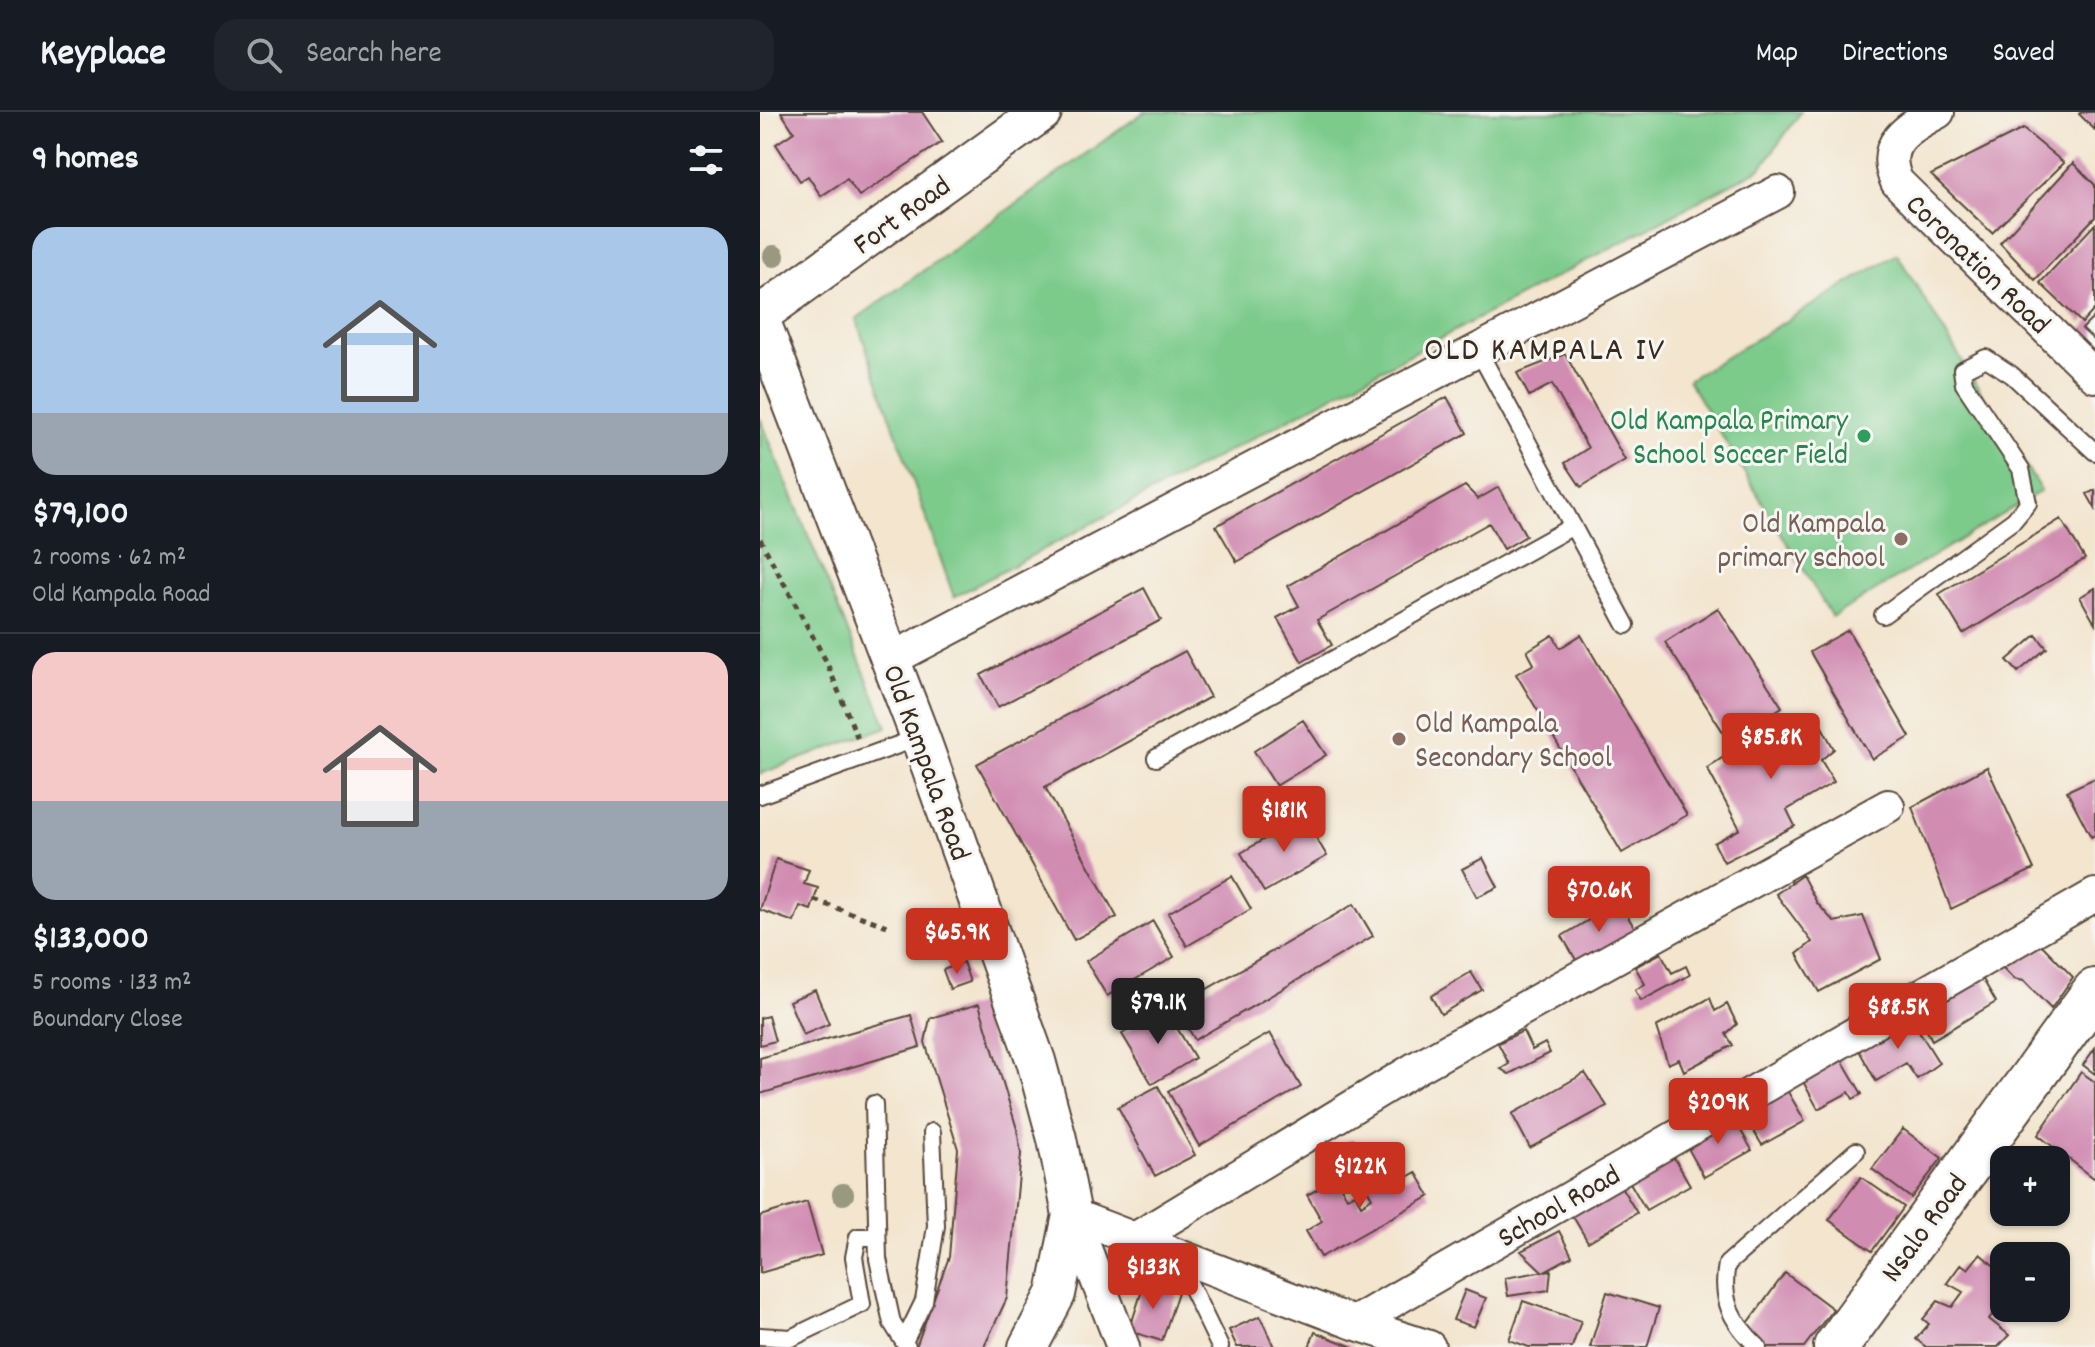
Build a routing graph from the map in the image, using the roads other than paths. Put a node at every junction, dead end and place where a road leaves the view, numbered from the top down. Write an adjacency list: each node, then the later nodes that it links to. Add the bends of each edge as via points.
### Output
1 (1042, 112): 4 (street, Fort Road)
2 (1938, 112): 6 (street, Coronation Road, via 1901,134 1889,167 1897,182)
3 (1778, 192): 5 (street)
4 (760, 317): 11 (street, Old Kampala Road)
5 (1478, 350): 8 (lane); 11 (street)
6 (2095, 376)
7 (2095, 452): 9 (lane, via 2012,375 1986,358 1962,370 1964,384 2021,469 2028,503 2014,520)
8 (1573, 526): 10 (lane); 13 (lane)
9 (1883, 615)
10 (1626, 625)
11 (890, 660): 12 (street, Old Kampala Road)
12 (920, 737): 14 (lane); 21 (street, Old Kampala Road, via 1036,1061)
13 (1156, 758)
14 (760, 795)
15 (1888, 806): 23 (street, via 1418,1067)
16 (2095, 895): 25 (street, School Road)
17 (2095, 991): 33 (main road, Nsalo Road)
18 (874, 1104): 22 (lane)
19 (932, 1132): 27 (lane, via 936,1226 924,1301)
20 (1856, 1151): 32 (lane, via 1727,1264 1723,1286 1737,1327)
21 (1072, 1215): 23 (street); 28 (street, Old Kampala Road, via 1056,1294); 29 (street)
22 (877, 1237): 26 (lane, via 858,1237 854,1257 862,1304 791,1338); 27 (lane, via 892,1323)
23 (1135, 1239): 24 (street)
24 (1175, 1254): 25 (street); 30 (lane)
25 (1354, 1323): 31 (street)
26 (760, 1336)
27 (906, 1345)
28 (1028, 1347)
29 (1123, 1347)
30 (1220, 1347)
31 (1429, 1347)
32 (1758, 1347)
33 (1836, 1347)

